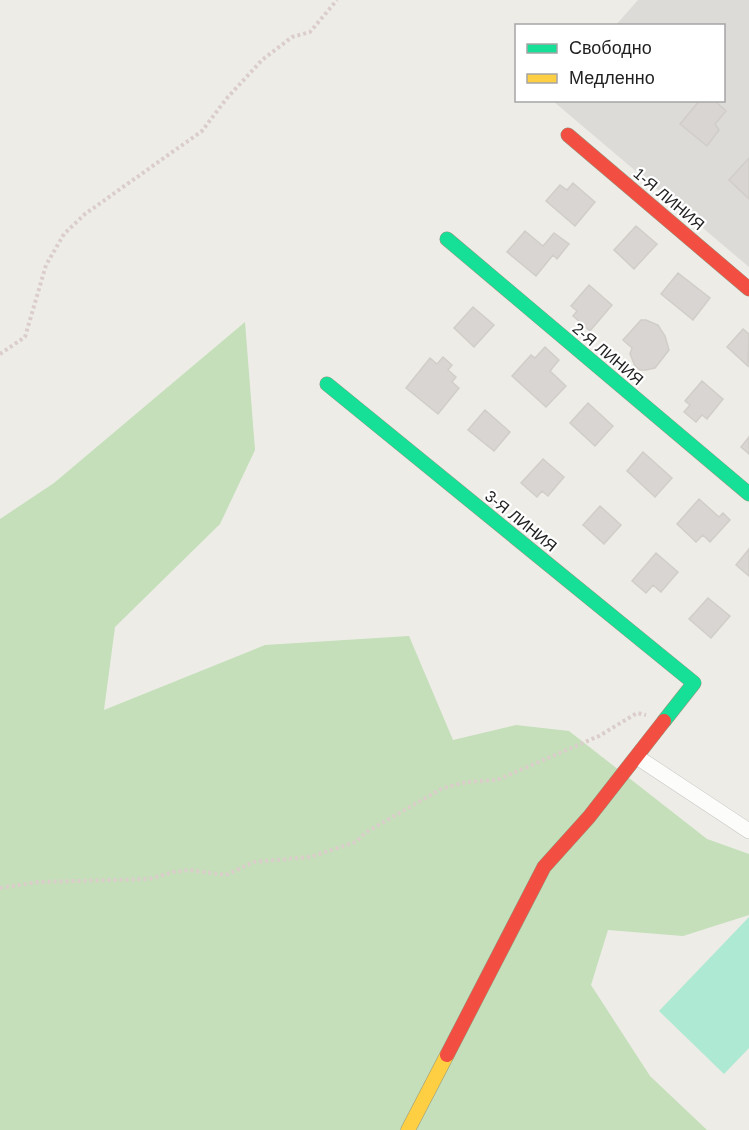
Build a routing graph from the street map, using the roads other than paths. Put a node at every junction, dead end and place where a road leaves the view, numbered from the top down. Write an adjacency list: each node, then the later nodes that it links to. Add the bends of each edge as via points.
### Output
1 (568, 135): 3 (street, 1-Я ЛИНИЯ)
2 (447, 239): 5 (street, 2-Я ЛИНИЯ)
3 (749, 289)
4 (327, 384): 6 (street, 3-Я ЛИНИЯ, via 694,683)
5 (749, 494)
6 (637, 757): 7 (street); 8 (street, via 544,867)
7 (749, 831)
8 (408, 1130)

